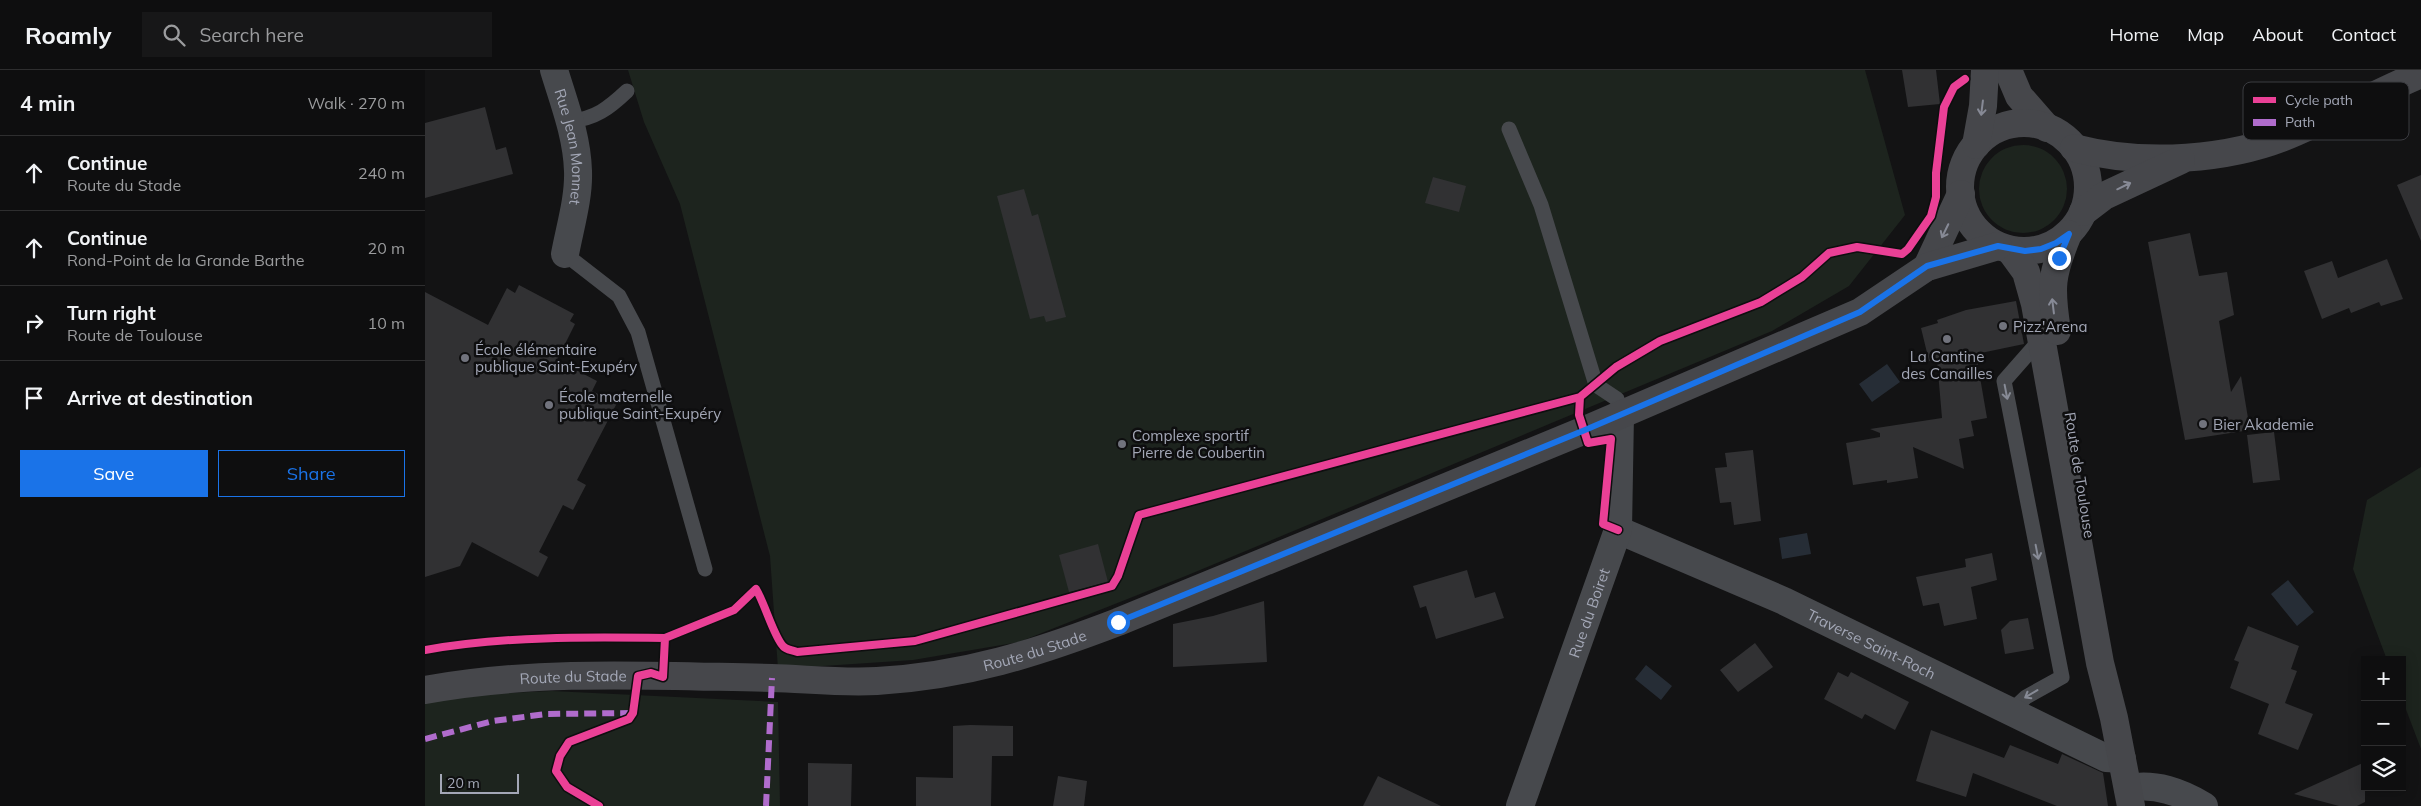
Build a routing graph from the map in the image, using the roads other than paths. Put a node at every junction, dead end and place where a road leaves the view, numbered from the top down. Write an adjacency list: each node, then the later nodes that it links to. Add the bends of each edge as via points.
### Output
1 (554, 70): 7 (street, Rue Jean Monnet)
2 (1985, 70): 11 (main road, one-way to 11)
3 (2008, 70): 8 (main road, via 2019,96)
4 (2421, 74): 5 (main road)
5 (2404, 82)
6 (627, 91): 7 (lane, via 607,110 587,120)
7 (570, 121): 17 (street, Rue Jean Monnet, via 578,170)
8 (2047, 128): 11 (main road, via 2032,124 2001,127); 12 (main road)
9 (1509, 129): 20 (lane, via 1541,205 1596,385 1617,399)
10 (2273, 140): 13 (main road, via 2247,148)
11 (1976, 145): 14 (main road, via 1961,176)
12 (2075, 148): 13 (main road, via 2092,153); 15 (main road, via 2086,172 2088,186)
13 (2183, 159): 15 (main road, one-way to 13, via 2104,196)
14 (1961, 194): 16 (main road, via 1964,210 1972,225 1984,237); 18 (main road, one-way to 18)
15 (2076, 223): 16 (main road, via 2056,243 2041,249); 25 (main road, Route de Toulouse, one-way to 15, via 2110,661 2052,301 2053,275)
16 (2004, 248): 18 (main road, Route du Stade); 19 (main road, Route de Toulouse, via 2026,272)
17 (565, 254): 22 (lane, via 619,296 638,332)
18 (1927, 266): 20 (main road, Route du Stade, via 1860,312)
19 (2040, 340): 24 (lane, one-way to 24, via 2003,381 2062,677 2026,696); 25 (main road, Route de Toulouse)
20 (1620, 414): 21 (street, Rue du Boiret); 23 (main road, Route du Stade, via 1118,622 997,664 876,681 539,676)
21 (1618, 530): 24 (street, Traverse Saint-Roch, via 1784,601); 28 (street, Rue du Boiret)
22 (705, 569)
23 (425, 690)
24 (2010, 712): 26 (street, Traverse Saint-Roch, via 2106,758)
25 (2114, 718): 26 (main road, Route de Toulouse)
26 (2122, 760): 27 (main road, Route de Toulouse)
27 (2129, 797): 29 (street, via 2144,785 2185,795)
28 (1520, 806)
29 (2204, 806)

